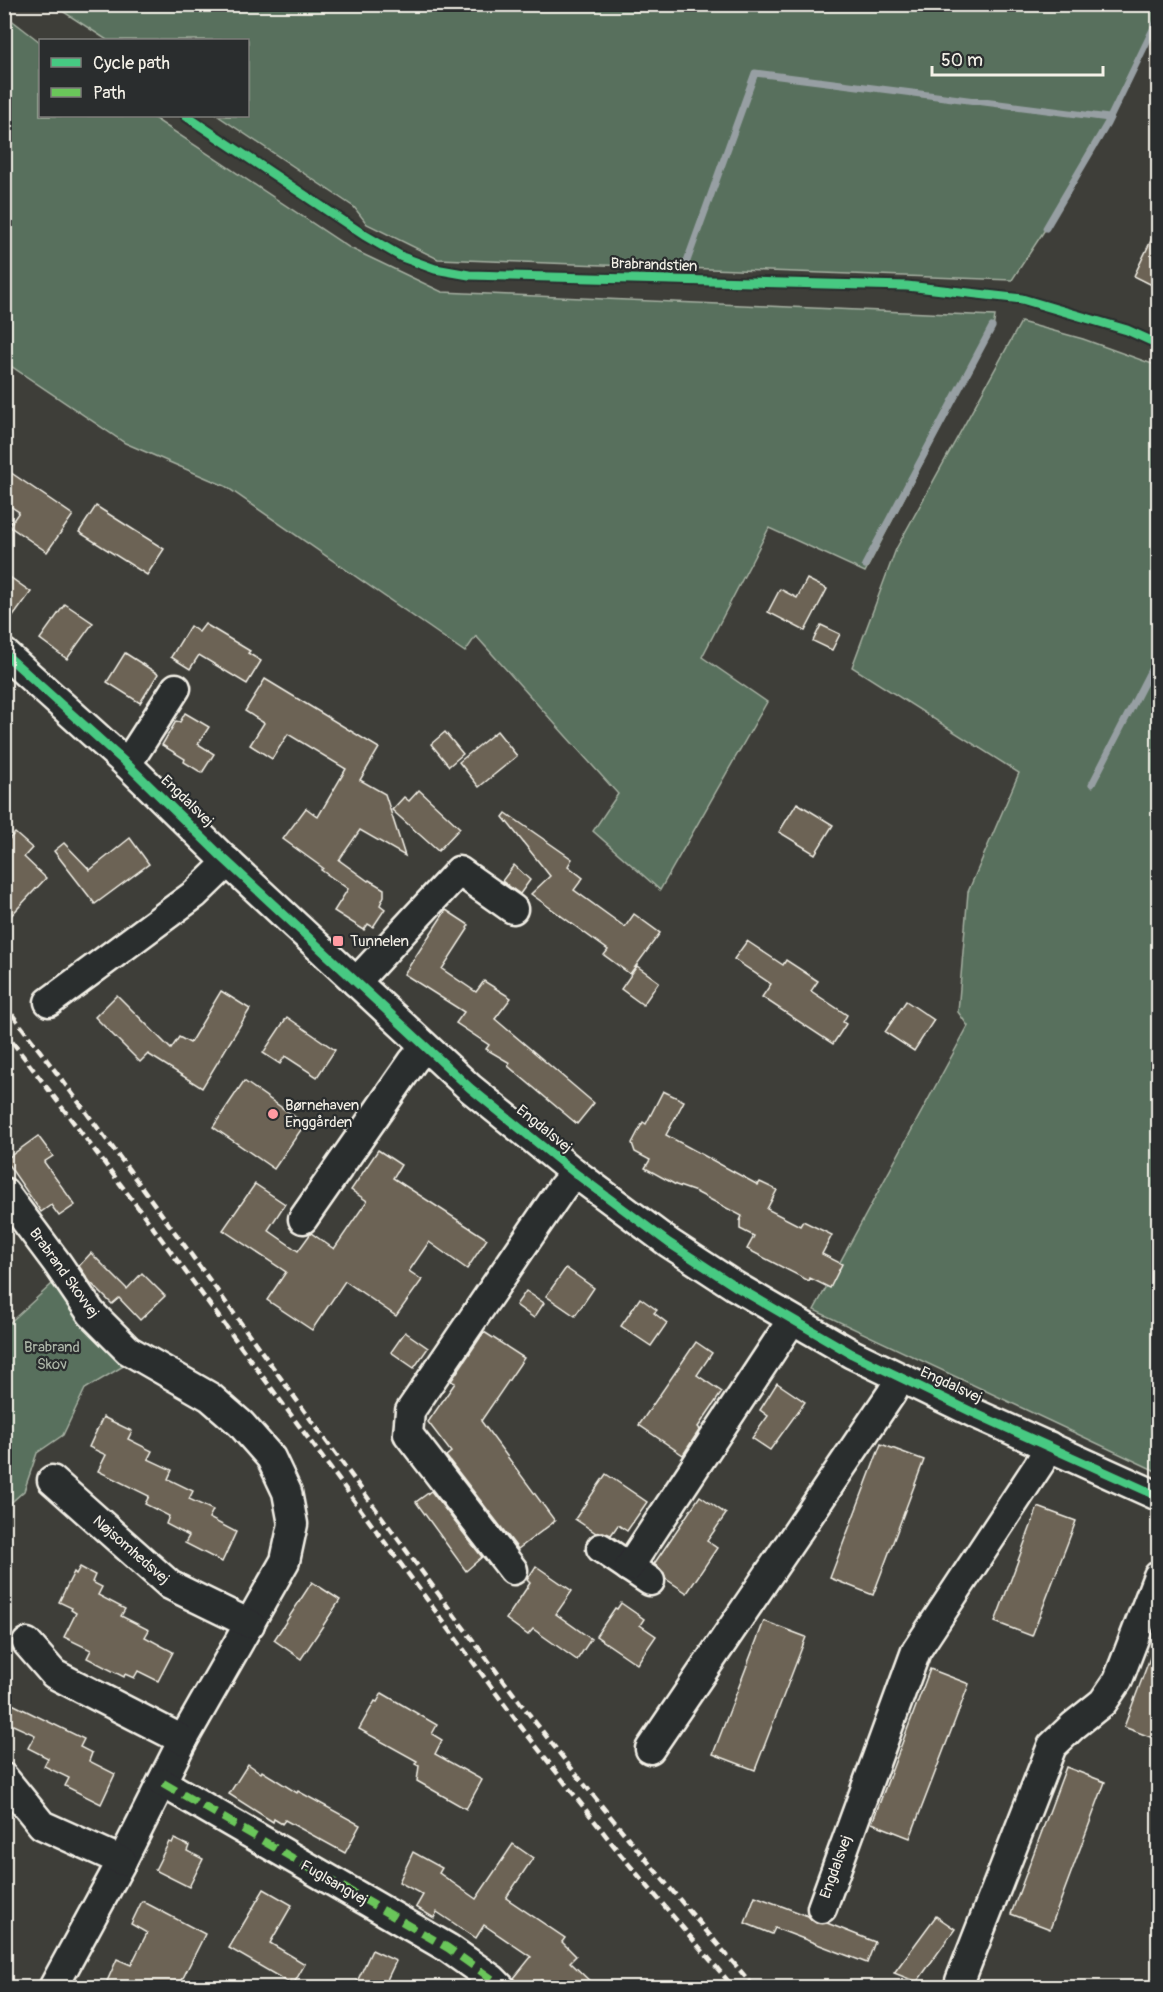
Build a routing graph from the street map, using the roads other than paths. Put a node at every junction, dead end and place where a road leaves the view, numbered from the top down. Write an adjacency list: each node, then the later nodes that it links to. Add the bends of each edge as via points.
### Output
1 (4, 653): 3 (street, Engdalsvej)
2 (176, 688): 3 (street)
3 (127, 764): 4 (street, Engdalsvej)
4 (228, 862): 6 (street, Engdalsvej); 7 (street, via 195,894)
5 (513, 909): 6 (street, via 459,872)
6 (356, 982): 8 (street, Engdalsvej)
7 (50, 1002)
8 (425, 1047): 9 (street, Engdalsvej); 11 (street)
9 (575, 1173): 12 (street, Engdalsvej, via 669,1243); 18 (street, Engdalsvej, via 410,1411 408,1434)
10 (4, 1192): 20 (street, Brabrand Skovvej, via 91,1314 128,1350 210,1397 271,1458 287,1492 293,1524 285,1561)
11 (303, 1219)
12 (792, 1320): 13 (street, Engdalsvej); 17 (street, via 640,1574)
13 (900, 1378): 14 (street, Engdalsvej); 23 (street, Engdalsvej)
14 (1049, 1446): 16 (street, Engdalsvej); 27 (street, Engdalsvej, via 916,1651)
15 (52, 1480): 20 (street, Nøjsomhedsvej, via 170,1585)
16 (1158, 1496)
17 (601, 1548)
18 (513, 1570)
19 (1158, 1576): 30 (street, via 1118,1680 1103,1702 1052,1746 960,1980)
20 (250, 1624): 22 (street)
21 (27, 1643): 22 (street, via 54,1674)
22 (183, 1740): 25 (street)
23 (650, 1749)
24 (4, 1778): 26 (street, via 42,1825)
25 (163, 1783): 26 (street); 29 (street, Fuglsangvej, via 448,1948)
26 (122, 1861): 28 (street)
27 (822, 1908)
28 (53, 1988)
29 (501, 1988)
30 (963, 1988)

